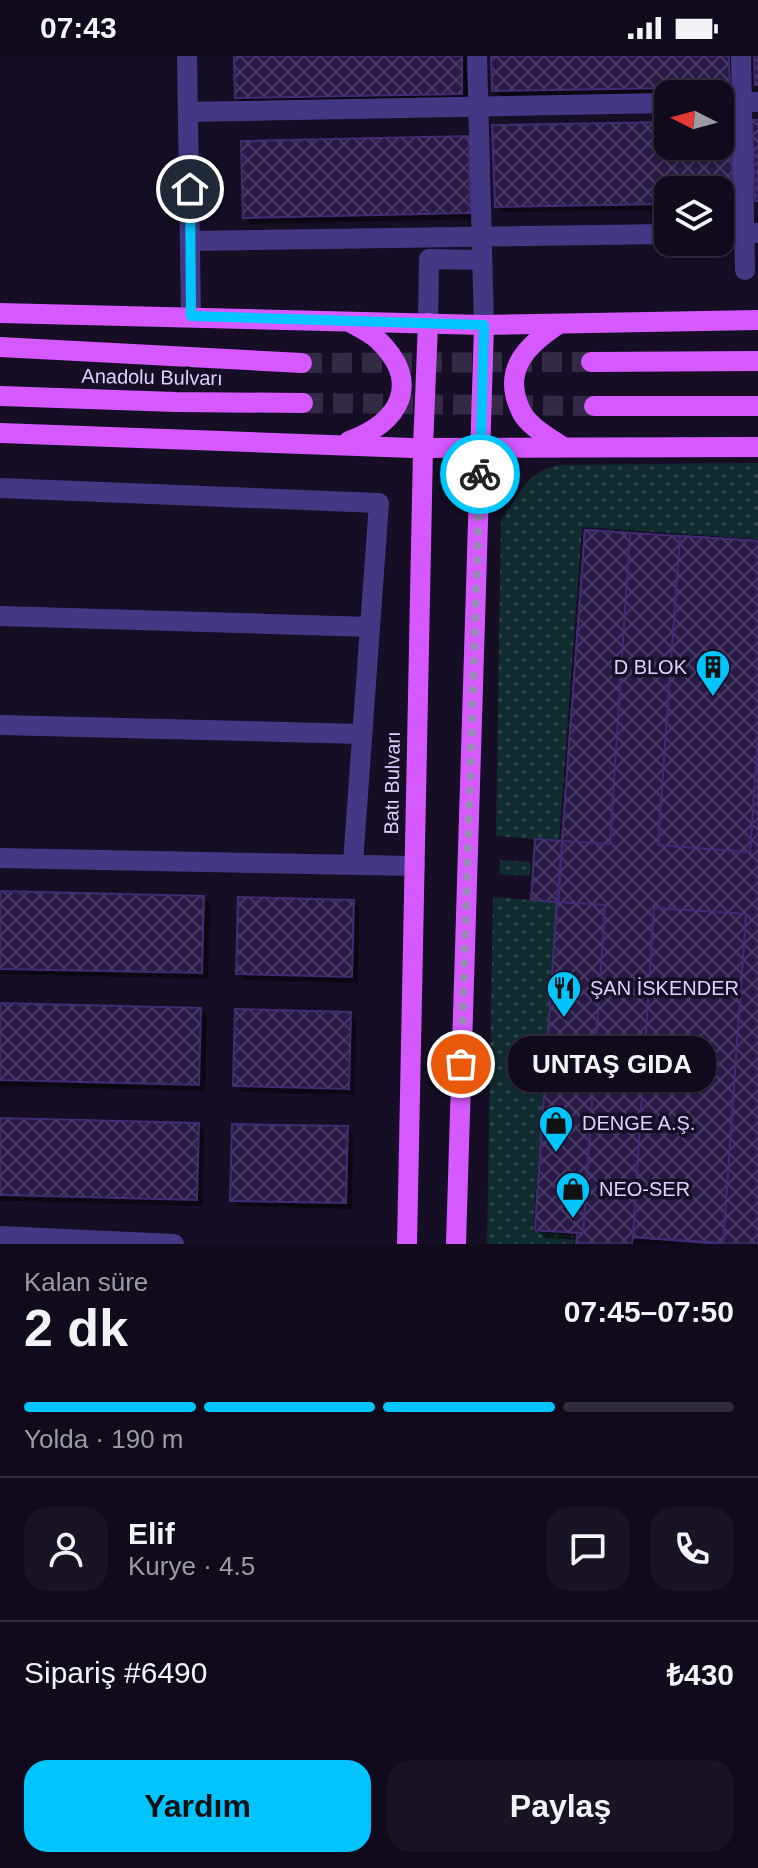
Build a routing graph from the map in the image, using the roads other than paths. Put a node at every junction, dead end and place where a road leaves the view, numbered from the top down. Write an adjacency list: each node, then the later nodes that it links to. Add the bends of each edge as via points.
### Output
1 (187, 56): 7 (street)
2 (477, 56): 6 (street)
3 (741, 56): 4 (street)
4 (750, 102): 8 (street)
5 (654, 103): 6 (street)
6 (478, 106): 7 (street); 10 (street)
7 (188, 112): 11 (street)
8 (751, 233): 13 (street)
9 (654, 234): 10 (street)
10 (481, 237): 11 (street); 12 (street)
11 (190, 241): 15 (street)
12 (481, 260): 18 (street, via 429,259); 20 (street)
13 (745, 270)
14 (0, 313): 15 (main road)
15 (191, 316): 17 (main road)
16 (758, 320): 19 (main road)
17 (349, 321): 18 (main road); 30 (main road, via 393,357 402,377 400,400 391,417 370,433)
18 (428, 323): 20 (main road); 34 (main road, Batı Bulvarı)
19 (559, 324): 20 (main road); 32 (main road, via 521,356 513,382 521,412)
20 (484, 325): 31 (main road)
21 (0, 347): 24 (main road, Anadolu Bulvarı)
22 (758, 361): 23 (main road)
23 (591, 362)
24 (302, 363)
25 (0, 396): 26 (main road, Anadolu Bulvarı)
26 (303, 403)
27 (594, 406): 28 (main road)
28 (758, 406)
29 (0, 433): 30 (main road)
30 (337, 445): 34 (main road)
31 (481, 447): 32 (main road); 34 (main road); 46 (main road)
32 (563, 447): 33 (main road)
33 (758, 447)
34 (423, 448): 42 (main road, Batı Bulvarı)
35 (0, 488): 37 (street, via 379,503)
36 (0, 616): 37 (street)
37 (370, 627): 39 (street)
38 (0, 725): 39 (street)
39 (362, 734): 41 (street)
40 (0, 858): 41 (street)
41 (353, 863): 42 (street)
42 (415, 866): 45 (main road, Batı Bulvarı)
43 (4, 1239): 44 (street)
44 (174, 1244)
45 (407, 1244)
46 (456, 1244)

